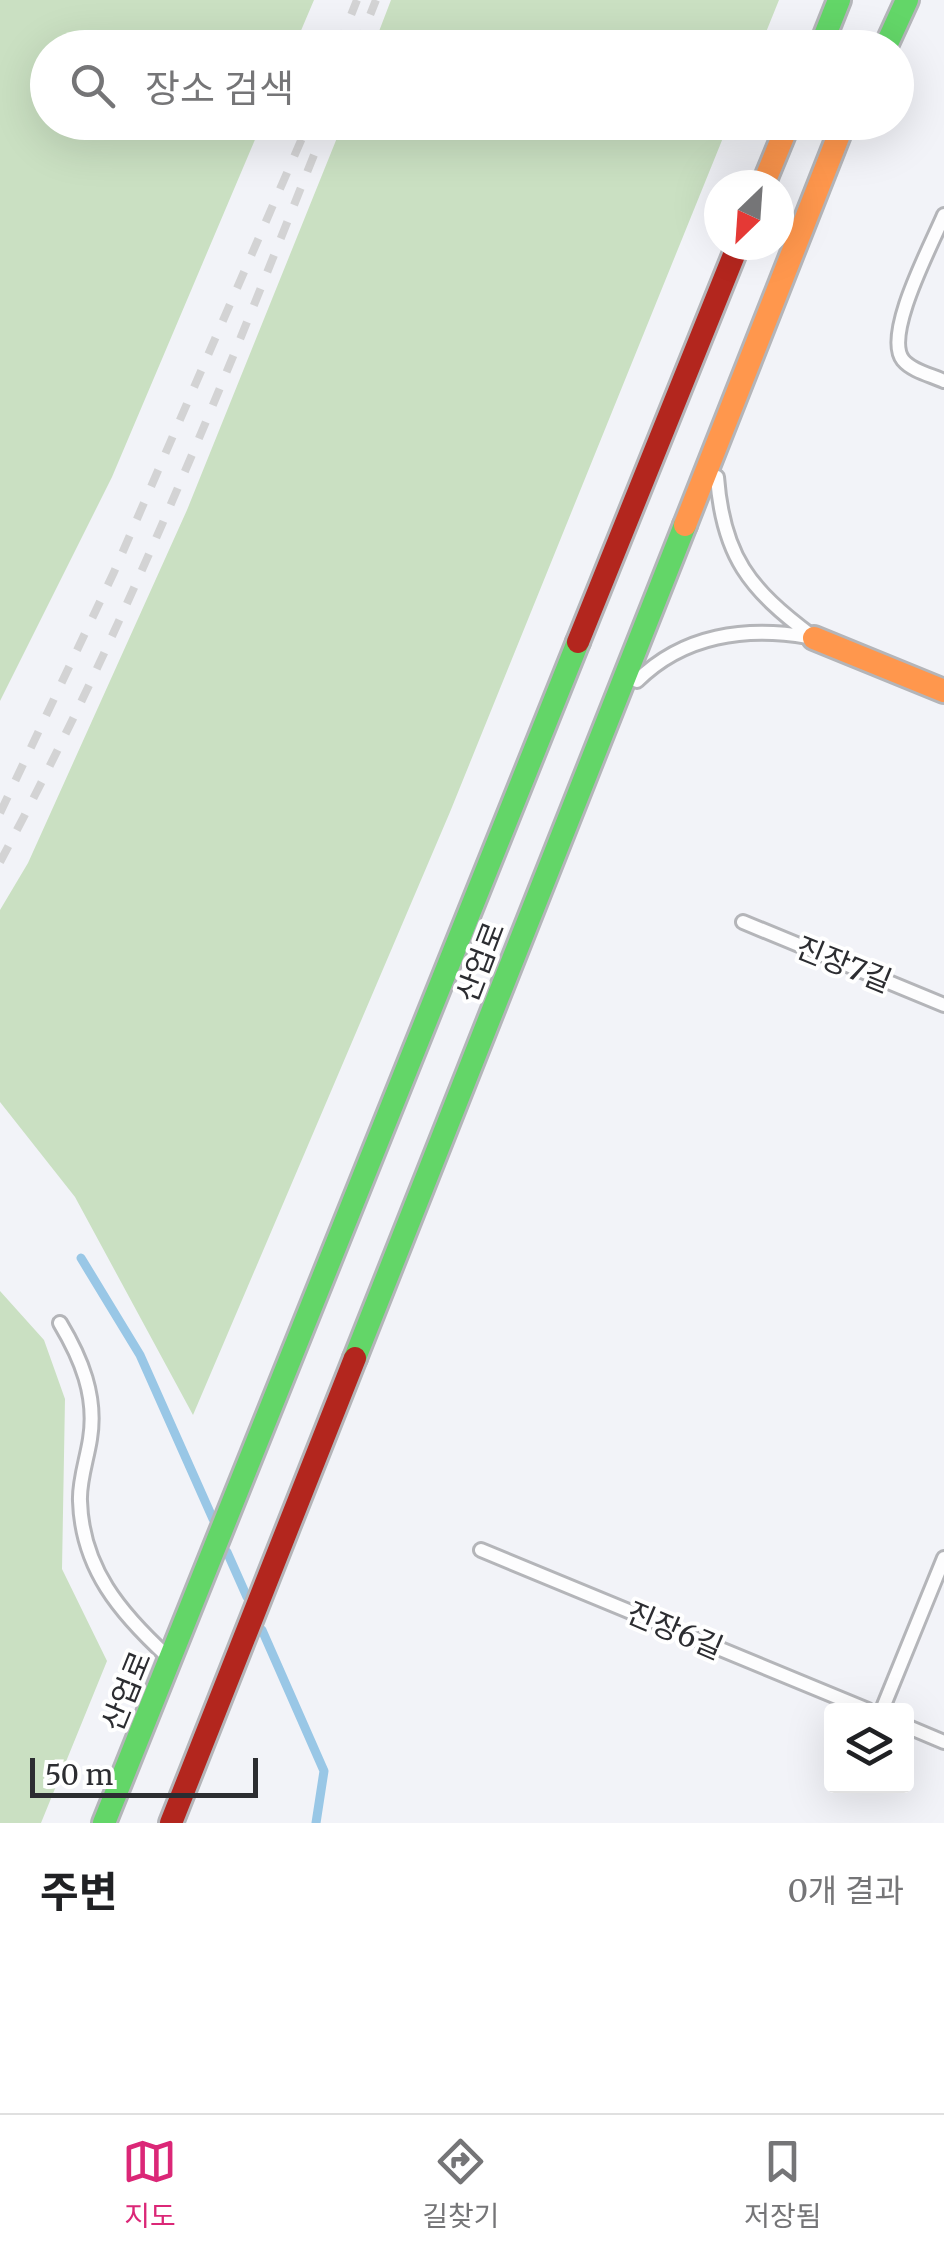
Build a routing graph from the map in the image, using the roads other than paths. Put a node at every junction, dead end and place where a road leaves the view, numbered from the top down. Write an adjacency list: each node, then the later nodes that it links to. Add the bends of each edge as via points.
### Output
1 (825, 0): 5 (main road)
2 (840, 0): 6 (main road)
3 (893, 0): 7 (main road)
4 (906, 0): 8 (main road)
5 (814, 30)
6 (828, 30)
7 (881, 30)
8 (893, 30)
9 (775, 140): 13 (main road)
10 (781, 140): 14 (main road)
11 (837, 140): 17 (main road, 산업로)
12 (844, 140): 17 (main road)
13 (766, 170)
14 (768, 170)
15 (944, 215): 18 (lane, via 896,331 900,358)
16 (732, 260): 28 (main road, 산업로)
17 (776, 290): 19 (main road, 산업로)
18 (944, 381)
19 (719, 436): 20 (lane, via 727,544 763,596); 22 (main road, 산업로)
20 (814, 638): 21 (main road); 22 (lane, via 780,632 714,637 662,661)
21 (944, 691)
22 (614, 704): 34 (main road, 산업로)
23 (743, 922): 24 (lane, 진장7길)
24 (944, 1005)
25 (60, 1323): 28 (lane, via 85,1366 92,1433 80,1496 82,1533 104,1590)
26 (481, 1550): 29 (lane, 진장6길)
27 (944, 1558): 30 (lane)
28 (171, 1660): 33 (main road, 산업로)
29 (851, 1703)
30 (885, 1703)
31 (914, 1729): 32 (lane)
32 (944, 1742)
33 (104, 1823)
34 (171, 1823)

